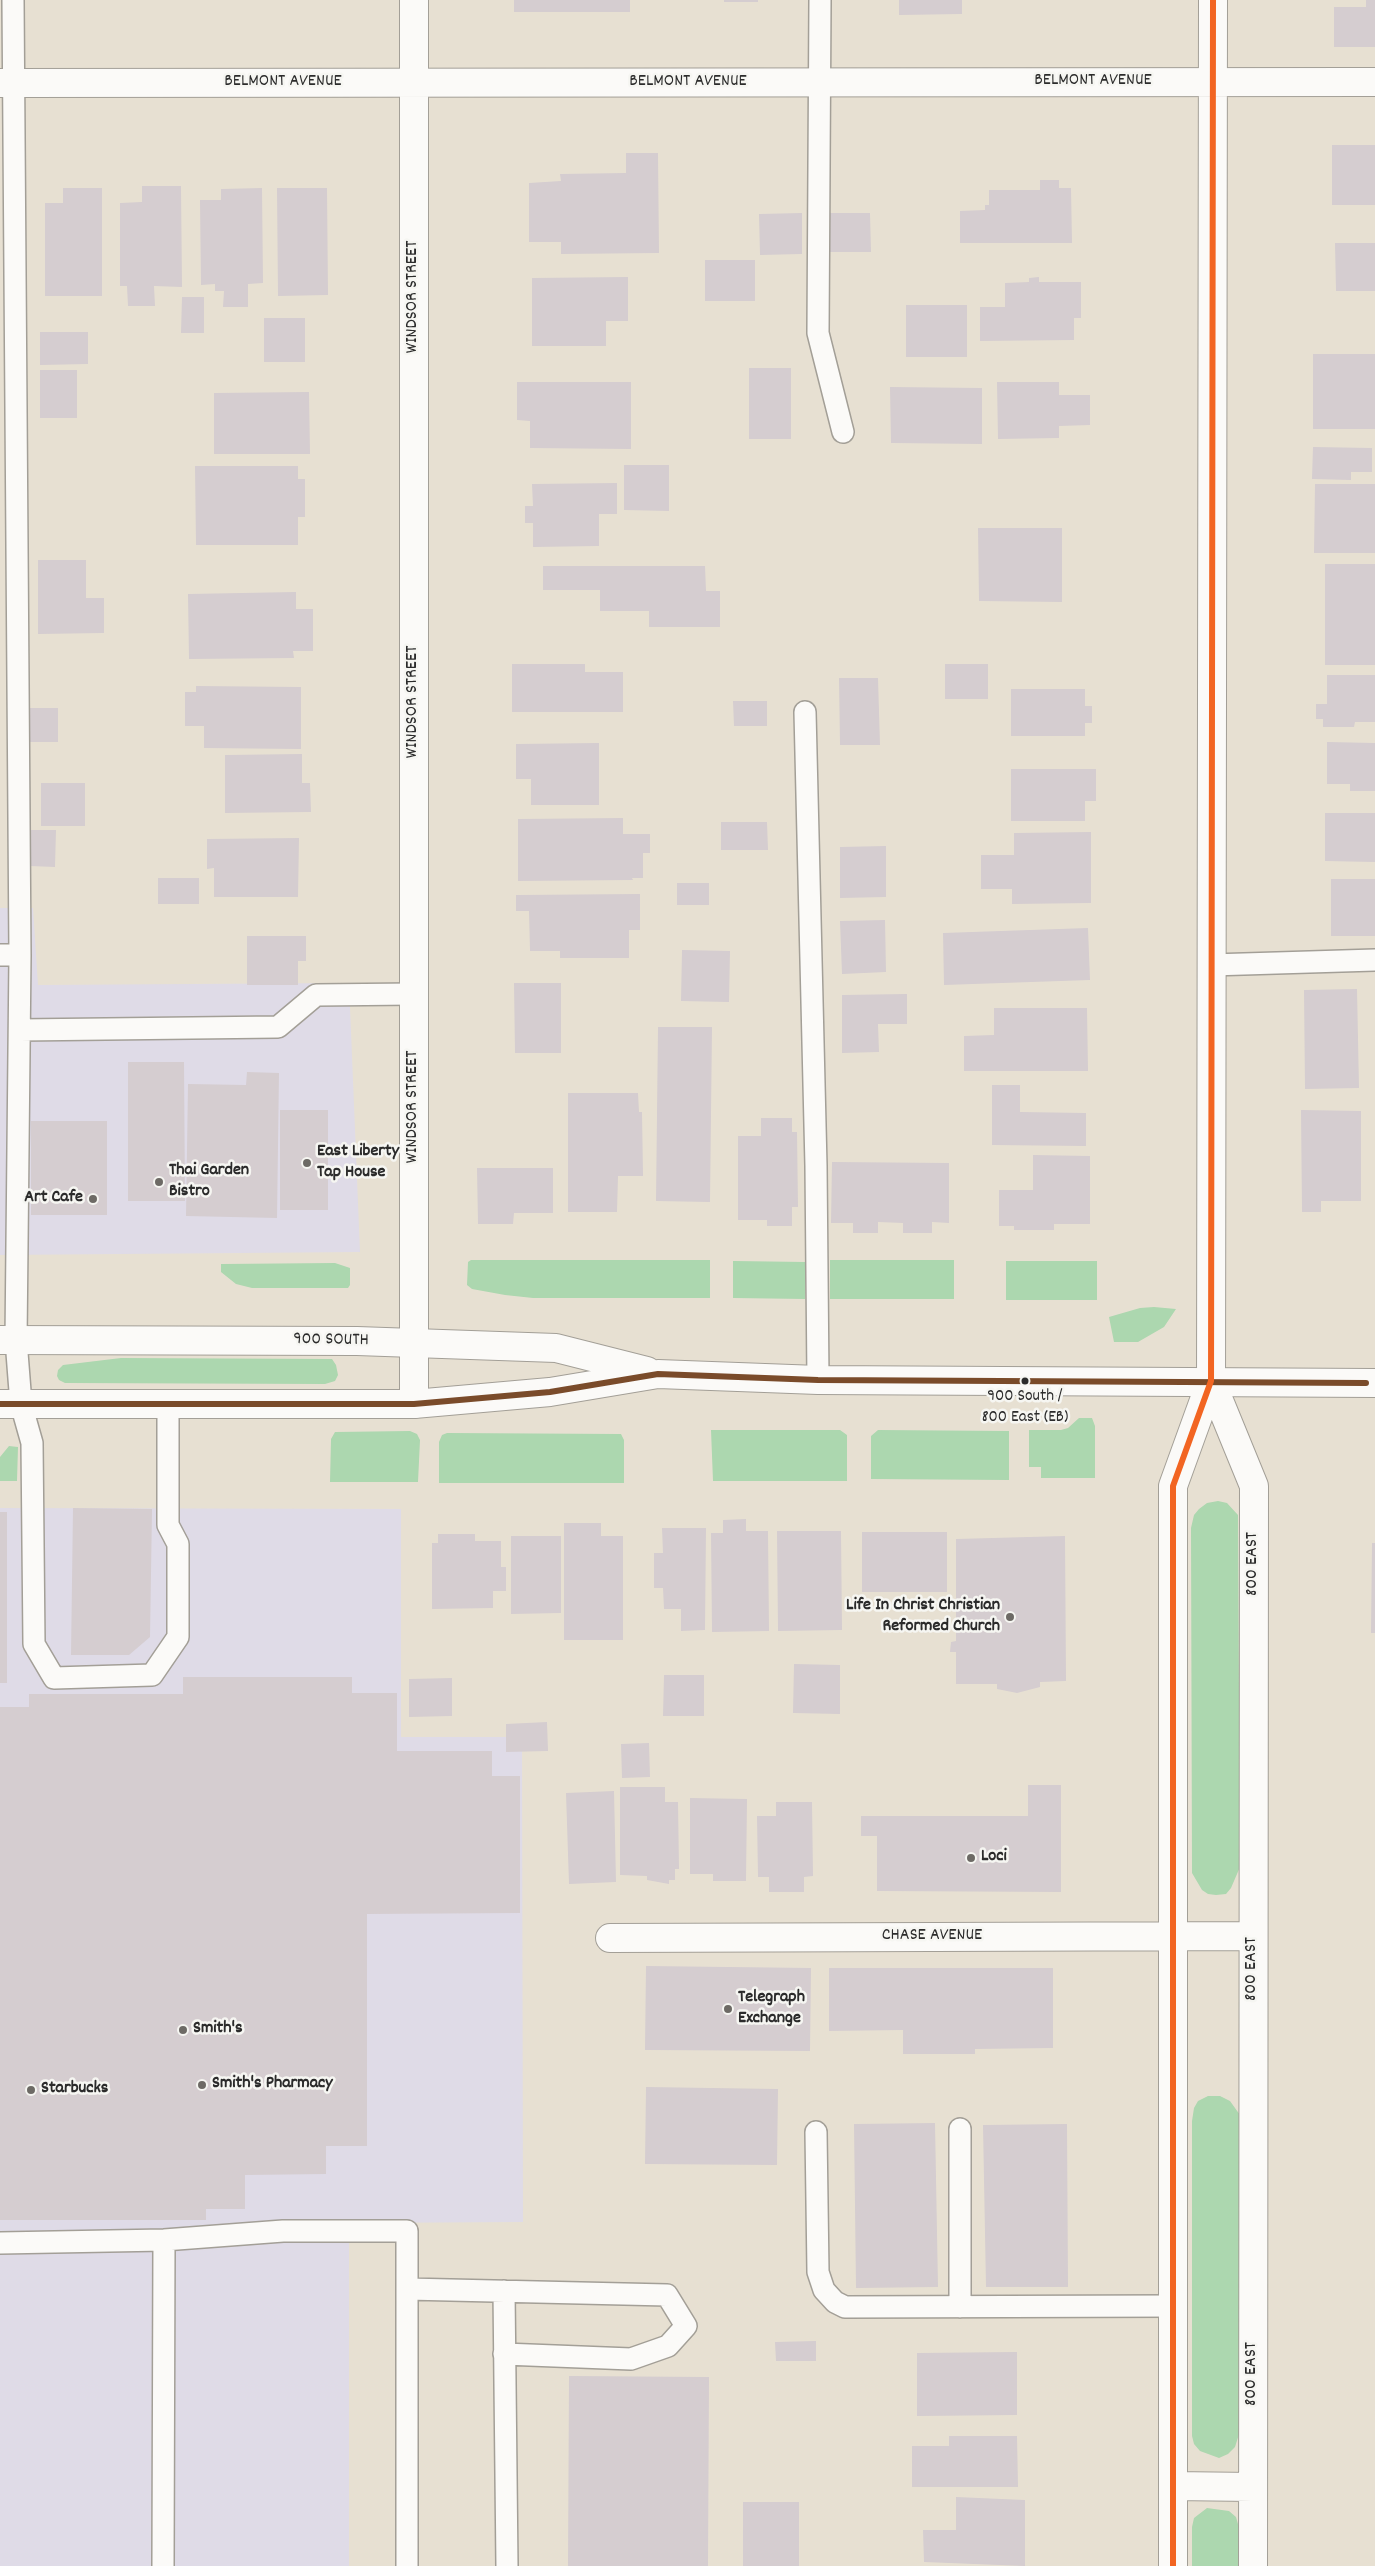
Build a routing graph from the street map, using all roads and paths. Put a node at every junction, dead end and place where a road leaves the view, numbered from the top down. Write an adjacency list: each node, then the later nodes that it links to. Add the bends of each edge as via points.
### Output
1 (12, 0): 7 (lane)
2 (414, 0): 8 (street, WINDSOR STREET)
3 (820, 0): 9 (lane)
4 (1212, 0): 5 (street, 800 EAST)
5 (1211, 82): 6 (street, BELMONT AVENUE); 9 (street, BELMONT AVENUE); 14 (street, 800 EAST)
6 (1375, 82)
7 (6, 83): 8 (street, BELMONT AVENUE); 12 (lane)
8 (414, 83): 9 (street, BELMONT AVENUE); 15 (street, WINDSOR STREET)
9 (818, 83): 10 (lane, via 818,333)
10 (843, 432)
11 (805, 712): 20 (lane)
12 (10, 955): 16 (lane)
13 (1375, 960): 14 (lane)
14 (1211, 965): 21 (street, 800 EAST)
15 (414, 994): 16 (lane, via 316,995 278,1027); 18 (street, WINDSOR STREET)
16 (20, 1030): 17 (lane)
17 (8, 1340): 18 (street, 900 SOUTH); 23 (lane)
18 (414, 1342): 19 (street, 900 SOUTH, via 556,1348); 25 (street, WINDSOR STREET)
19 (658, 1374): 20 (street, 900 SOUTH); 25 (street, 900 SOUTH, via 550,1392)
20 (818, 1380): 21 (street, 900 SOUTH)
21 (1211, 1381): 22 (street, 900 SOUTH); 26 (street, 800 EAST, via 1173,1486); 27 (street, 800 EAST, via 1254,1486)
22 (1375, 1383)
23 (10, 1404): 24 (street, 900 SOUTH); 24 (lane, via 32,1443 34,1644 54,1678 152,1675 178,1637 178,1544 168,1525)
24 (168, 1404): 25 (street, 900 SOUTH)
25 (414, 1404)
26 (1173, 1936): 27 (street, CHASE AVENUE); 28 (street, CHASE AVENUE); 35 (street, 800 EAST)
27 (1253, 1936): 39 (street, 800 EAST)
28 (610, 1938)
29 (960, 2129): 36 (lane)
30 (816, 2132): 36 (lane, via 818,2272 824,2290 835,2302 846,2307)
31 (164, 2240): 32 (lane); 33 (lane, via 283,2231 407,2231); 40 (lane)
32 (0, 2243)
33 (407, 2289): 34 (lane); 41 (lane)
34 (504, 2291): 37 (lane); 37 (lane, via 667,2295 686,2326 668,2346 631,2358)
35 (1173, 2306): 36 (lane); 38 (street, 800 EAST)
36 (960, 2307)
37 (504, 2354): 42 (lane)
38 (1173, 2486): 39 (street); 43 (street, 800 EAST)
39 (1253, 2487): 44 (street, 800 EAST)
40 (163, 2566)
41 (407, 2566)
42 (507, 2566)
43 (1173, 2566)
44 (1253, 2566)

